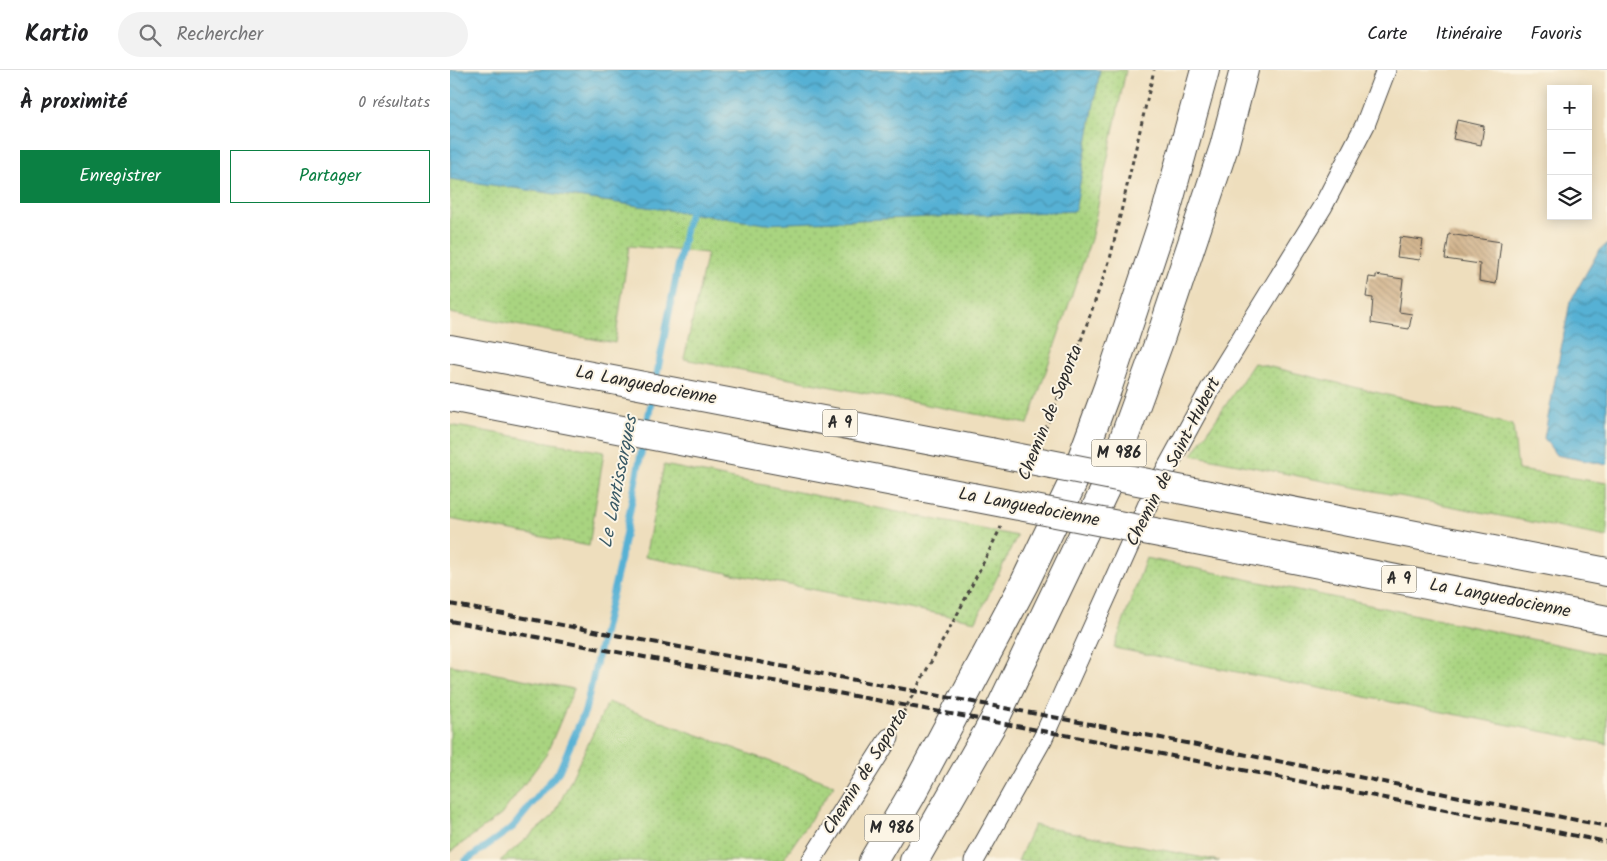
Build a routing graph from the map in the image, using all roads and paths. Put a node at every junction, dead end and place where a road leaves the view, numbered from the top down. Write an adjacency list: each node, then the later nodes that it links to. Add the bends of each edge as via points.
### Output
1 (1154, 70): 7 (path, Chemin de Saporta, via 1110,258)
2 (1205, 70): 13 (main road, M 986, via 1166,212 1073,482 1016,601 912,796)
3 (1244, 70): 14 (main road, M 986, via 1218,166 1107,484 994,719)
4 (1386, 70): 15 (street, Chemin de Saint-Hubert, via 1365,125 1323,206 1210,389 1152,495 1043,738)
5 (450, 349): 9 (main road, La Languedocienne / A 9, bridge)
6 (450, 397): 10 (main road, La Languedocienne / A 9, bridge)
7 (1039, 446)
8 (1002, 525): 11 (path, Chemin de Saporta)
9 (1607, 572)
10 (1607, 620)
11 (889, 738): 12 (street, Chemin de Saporta)
12 (811, 861)
13 (873, 861)
14 (914, 861)
15 (974, 861)

